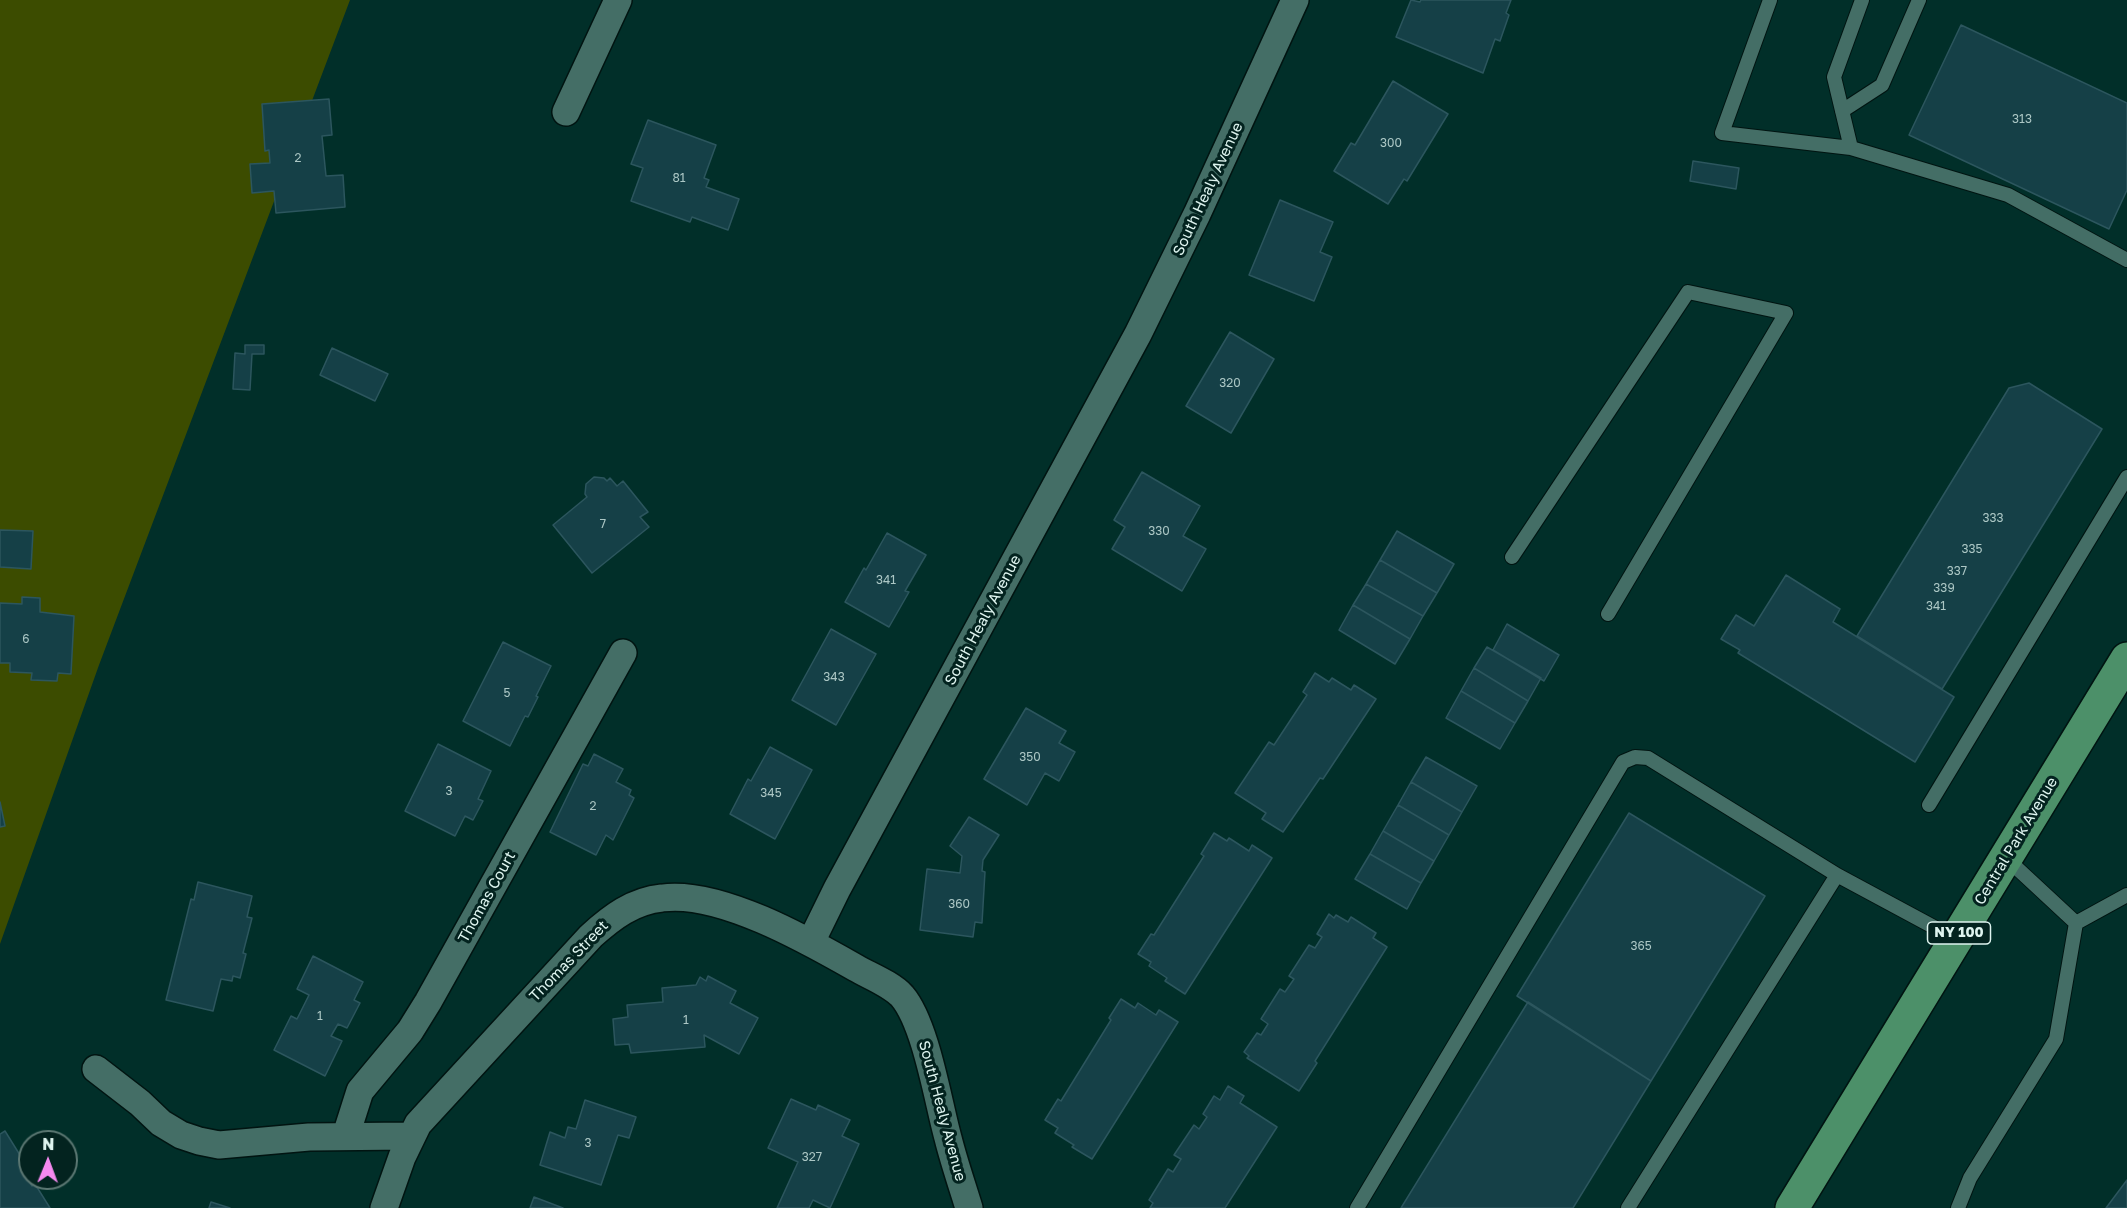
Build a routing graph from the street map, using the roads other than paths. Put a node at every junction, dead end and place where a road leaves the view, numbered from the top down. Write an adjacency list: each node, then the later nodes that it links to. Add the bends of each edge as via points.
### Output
1 (618, 0): 7 (street)
2 (1295, 0): 21 (street, South Healy Avenue, via 1138,334)
3 (1770, 0): 8 (lane, via 1722,133)
4 (1862, 0): 6 (lane, via 1834,77)
5 (1919, 0): 6 (lane, via 1882,85)
6 (1842, 111): 8 (lane)
7 (566, 112)
8 (1851, 148): 9 (lane, via 2008,195)
9 (2127, 260)
10 (2127, 477): 15 (lane)
11 (1512, 557): 12 (lane, via 1688,292 1786,313)
12 (1608, 614)
13 (623, 653): 23 (street, Thomas Court, via 411,1031 360,1091)
14 (2127, 659): 16 (main road, Central Park Avenue / NY 100)
15 (1929, 805)
16 (2006, 858): 19 (lane); 20 (main road, Central Park Avenue / NY 100)
17 (1838, 875): 20 (lane); 27 (lane, via 1648,758 1635,757 1623,762); 28 (lane)
18 (2127, 895): 19 (lane)
19 (2076, 923): 30 (lane, via 2055,1039 1970,1178)
20 (1956, 939): 29 (main road, Central Park Avenue / NY 100)
21 (811, 942): 24 (street, Thomas Street, via 751,916 684,897 662,897 624,910 591,936 430,1109); 26 (street, South Healy Avenue, via 887,985 902,996 911,1011)
22 (96, 1070): 23 (street, via 161,1123 199,1141 219,1145)
23 (346, 1135): 24 (street)
24 (410, 1137): 25 (street, Thomas Street)
25 (384, 1208)
26 (969, 1208)
27 (1357, 1208)
28 (1628, 1208)
29 (1792, 1208)
30 (1958, 1208)

